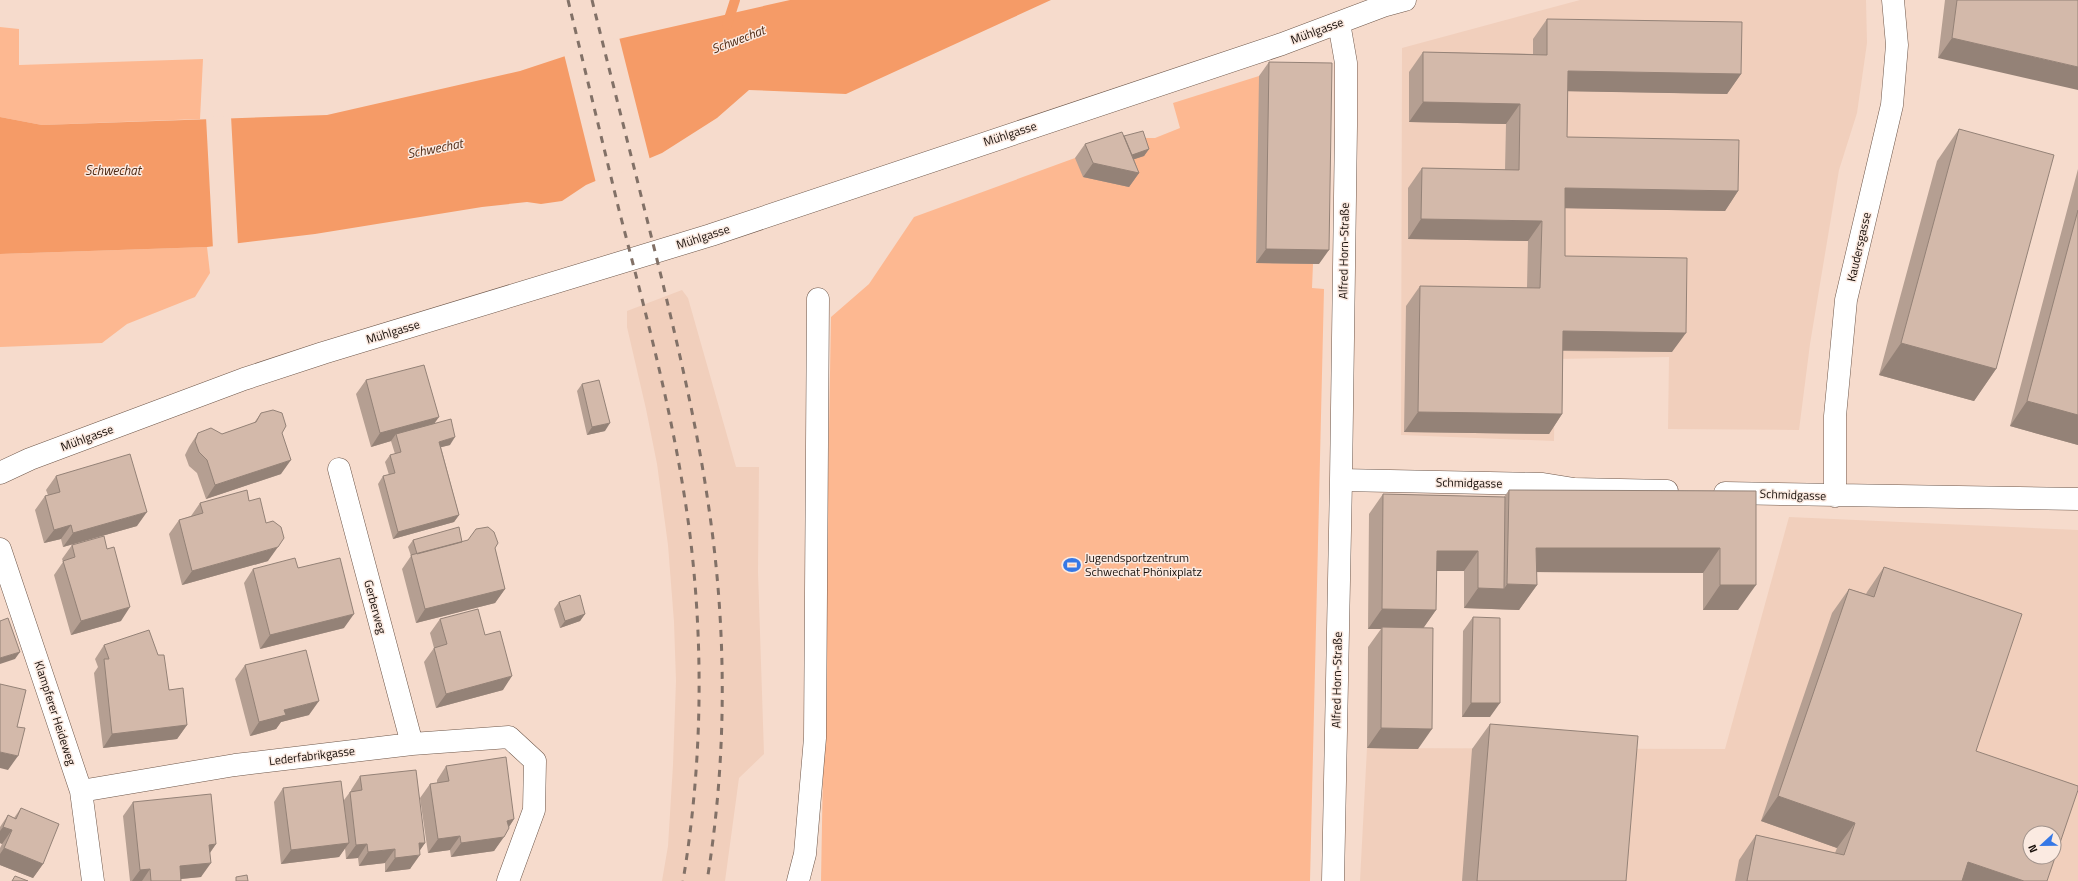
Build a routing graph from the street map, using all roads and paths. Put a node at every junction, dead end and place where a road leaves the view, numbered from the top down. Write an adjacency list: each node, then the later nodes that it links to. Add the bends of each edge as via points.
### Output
1 (1405, 0): 3 (street, Mühlgasse)
2 (1893, 0): 10 (street, Kaudersgasse, via 1897,45 1892,105 1846,300 1835,416)
3 (1339, 23): 6 (street, Mühlgasse, via 711,235 244,379 30,459); 7 (street, Alfred Horn-Straße, via 1346,63)
4 (818, 299): 18 (street, via 815,738 805,854)
5 (339, 469): 14 (street, Gerberweg)
6 (0, 473)
7 (1341, 480): 8 (street, Schmidgasse, via 1543,484 1574,489); 19 (street, Alfred Horn-Straße)
8 (1684, 492)
9 (1708, 493): 10 (street, Schmidgasse)
10 (1835, 496): 11 (street, Schmidgasse)
11 (2078, 499)
12 (0, 550): 13 (street, Klampferer Heideweg)
13 (8, 597): 15 (street, Klampferer Heideweg)
14 (412, 744): 15 (street, Lederfabrikgasse, via 235,765); 17 (street, Lederfabrikgasse, via 509,737 535,761 534,810)
15 (81, 791): 16 (street, Klampferer Heideweg)
16 (92, 881)
17 (508, 881)
18 (798, 881)
19 (1333, 881)

